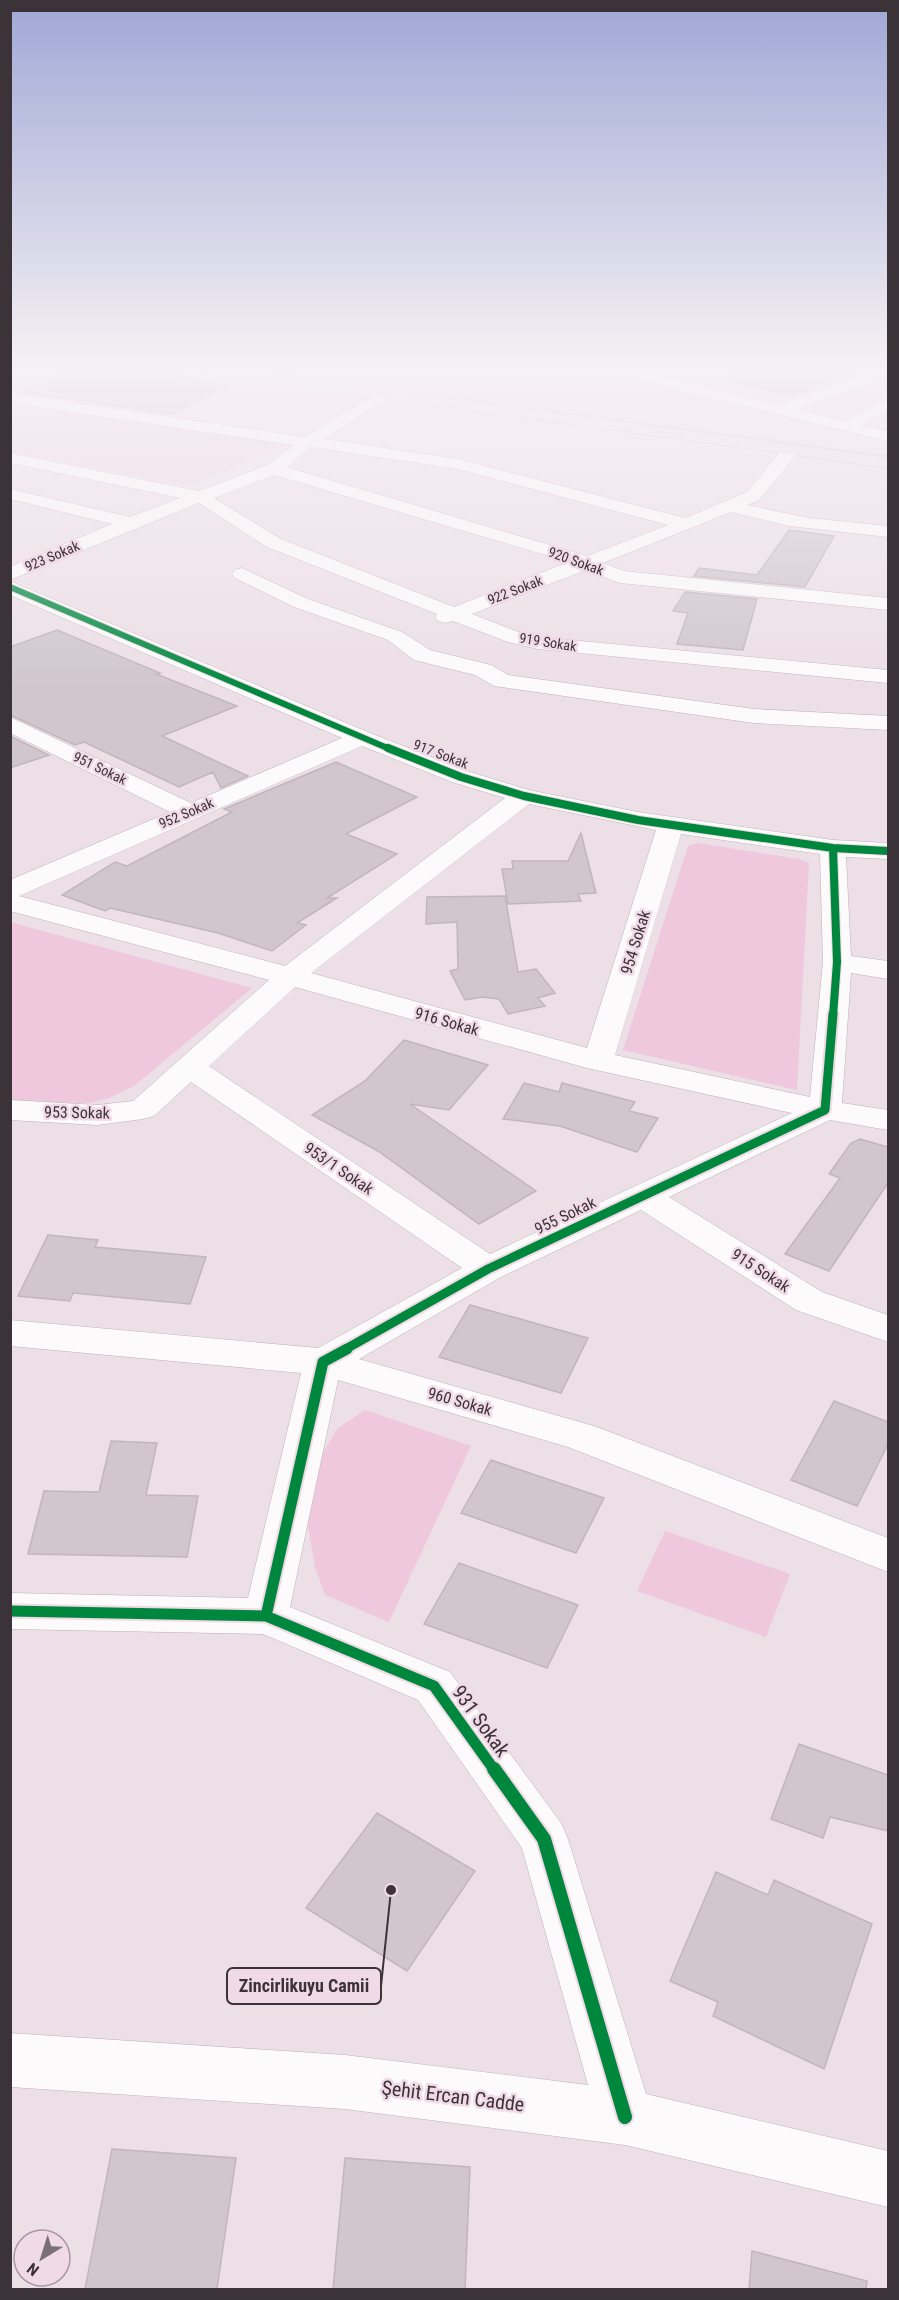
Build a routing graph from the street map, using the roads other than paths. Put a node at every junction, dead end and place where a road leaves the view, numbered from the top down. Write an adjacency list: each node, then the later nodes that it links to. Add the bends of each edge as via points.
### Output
1 (107, 477): 7 (street)
2 (251, 477): 7 (street, 923 Sokak)
3 (301, 477): 12 (street, 920 Sokak)
4 (509, 477): 10 (street)
5 (768, 477): 8 (street, 922 Sokak, via 753,496)
6 (10, 494): 9 (street)
7 (201, 496): 9 (street, 923 Sokak); 17 (street, 919 Sokak, via 274,543)
8 (730, 506): 10 (street, 922 Sokak); 11 (street, via 796,523)
9 (131, 523): 13 (street, 923 Sokak)
10 (687, 524): 12 (street, 922 Sokak)
11 (888, 532)
12 (586, 562): 16 (street, 920 Sokak, via 620,577); 17 (street, 922 Sokak)
13 (10, 574)
14 (242, 574): 18 (street, via 301,603)
15 (10, 587): 22 (street, 917 Sokak)
16 (888, 604)
17 (454, 614): 18 (street, 922 Sokak); 19 (street, 919 Sokak, via 538,643)
18 (411, 630): 20 (street, via 422,655 483,670 502,681 754,716)
19 (888, 677)
20 (888, 723)
21 (10, 724): 24 (street, 951 Sokak)
22 (362, 738): 23 (street, 917 Sokak, via 461,777); 24 (street, 952 Sokak)
23 (524, 796): 25 (street, 917 Sokak); 32 (street)
24 (189, 811): 28 (street, 952 Sokak)
25 (671, 824): 26 (street, 917 Sokak); 33 (street, 954 Sokak)
26 (833, 848): 27 (street, 917 Sokak); 30 (street)
27 (888, 851)
28 (10, 890)
29 (10, 902): 32 (street, 916 Sokak)
30 (837, 962): 31 (street); 36 (street)
31 (888, 970)
32 (290, 976): 33 (street, 916 Sokak); 34 (street)
33 (598, 1061): 36 (street, 916 Sokak)
34 (190, 1067): 35 (street, 953 Sokak, via 143,1109 97,1115); 39 (street, 953/1 Sokak)
35 (10, 1110)
36 (825, 1110): 37 (street, 916 Sokak); 38 (street, 955 Sokak)
37 (888, 1120)
38 (642, 1195): 39 (street, 955 Sokak); 40 (street, 915 Sokak, via 809,1301)
39 (488, 1269): 42 (street, 955 Sokak)
40 (888, 1329)
41 (10, 1333): 42 (street, 960 Sokak)
42 (323, 1362): 43 (street, 960 Sokak, via 580,1436); 45 (street)
43 (888, 1555)
44 (10, 1611): 45 (street, 931 Sokak)
45 (266, 1616): 47 (street, 931 Sokak, via 434,1686 537,1829 544,1839)
46 (10, 2060): 47 (street, Şehit Ercan Cadde, via 345,2082)
47 (625, 2117): 48 (street, Şehit Ercan Cadde)
48 (888, 2179)

